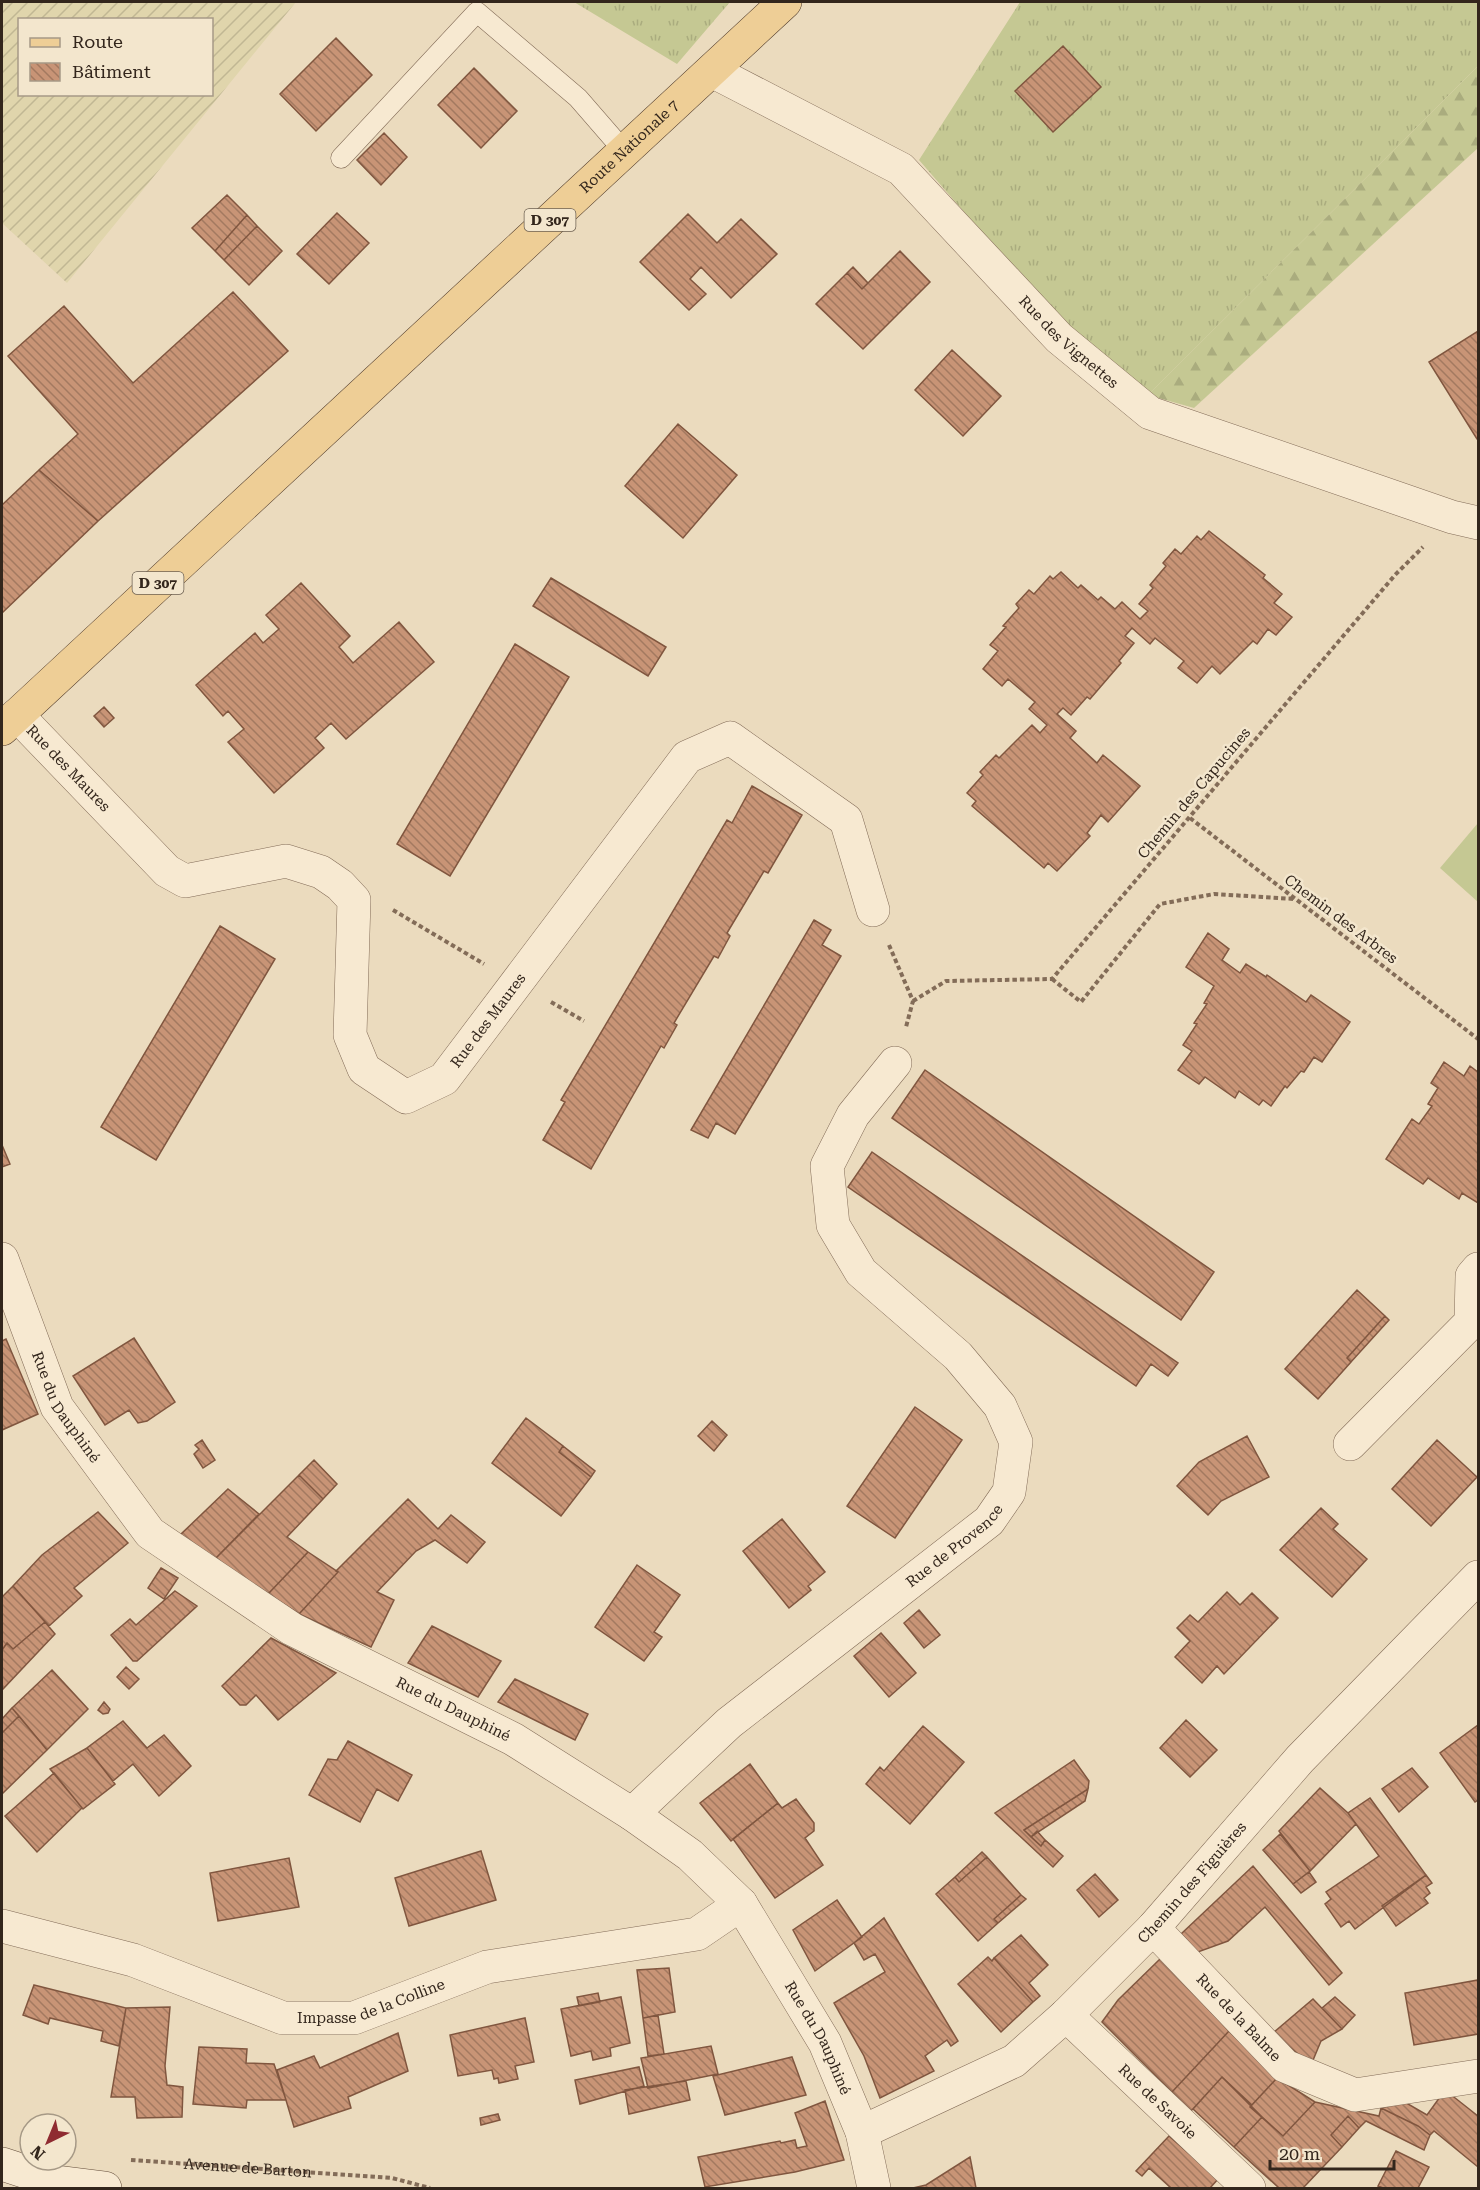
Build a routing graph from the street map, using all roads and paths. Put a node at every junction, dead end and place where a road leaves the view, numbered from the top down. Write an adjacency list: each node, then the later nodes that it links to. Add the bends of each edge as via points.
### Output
1 (785, 2): 2 (main road, Route Nationale 7 / D 307)
2 (712, 70): 3 (main road, Route Nationale 7 / D 307); 5 (street, Rue des Vignettes, via 901,169 1059,338 1150,413)
3 (624, 151): 4 (lane, via 578,98 477,12); 6 (main road, Route Nationale 7 / D 307)
4 (341, 158)
5 (1465, 520): 7 (path, Chemin des Capucines, via 1395,575)
6 (9, 722): 9 (street, Rue des Maures, via 167,871 185,881 286,861 321,872)
7 (1190, 818): 8 (path, Chemin des Arbres); 11 (path, Chemin des Capucines)
8 (1296, 899): 11 (path, via 1214,894 1160,903 1081,1002); 15 (path, Chemin des Arbres)
9 (354, 900): 12 (path, via 385,906); 12 (street, Rue des Maures, via 350,1035 364,1069 406,1097 444,1079)
10 (873, 910): 12 (street, Rue des Maures, via 846,820 730,738 687,757); 13 (path)
11 (1052, 979): 13 (path, via 946,981)
12 (516, 983): 14 (path)
13 (913, 1001): 16 (path)
14 (584, 1021)
15 (1479, 1039)
16 (895, 1063): 21 (street, Rue de Provence, via 853,1115 827,1166 833,1225 861,1272 958,1356 1000,1406 1016,1442 1009,1492 989,1521 729,1723)
17 (2, 1259): 21 (street, Rue du Dauphiné, via 57,1407 150,1533 292,1629 513,1739)
18 (1479, 1269): 19 (street, via 1472,1276 1471,1322)
19 (1350, 1444)
20 (1479, 1577): 24 (street, Chemin des Figuières, via 1300,1759)
21 (632, 1814): 22 (street, Rue du Dauphiné, via 690,1855)
22 (741, 1904): 23 (street, Impasse de la Colline, via 697,1934 488,1967 354,2018 283,2018 133,1960); 27 (street, Rue du Dauphiné, via 825,2043)
23 (2, 1926)
24 (1154, 1928): 25 (street, Chemin des Figuières); 26 (street, Rue de la Balme, via 1285,2066 1355,2095)
25 (1066, 2015): 27 (street, Chemin des Figuières, via 1014,2061); 33 (street, Rue de Savoie)
26 (1479, 2076)
27 (862, 2132): 32 (street, Rue du Dauphiné)
28 (119, 2159): 31 (path, Avenue de Barton, via 392,2178)
29 (2, 2164): 30 (street, via 57,2182)
30 (105, 2188)
31 (430, 2188)
32 (874, 2188)
33 (1249, 2188)

